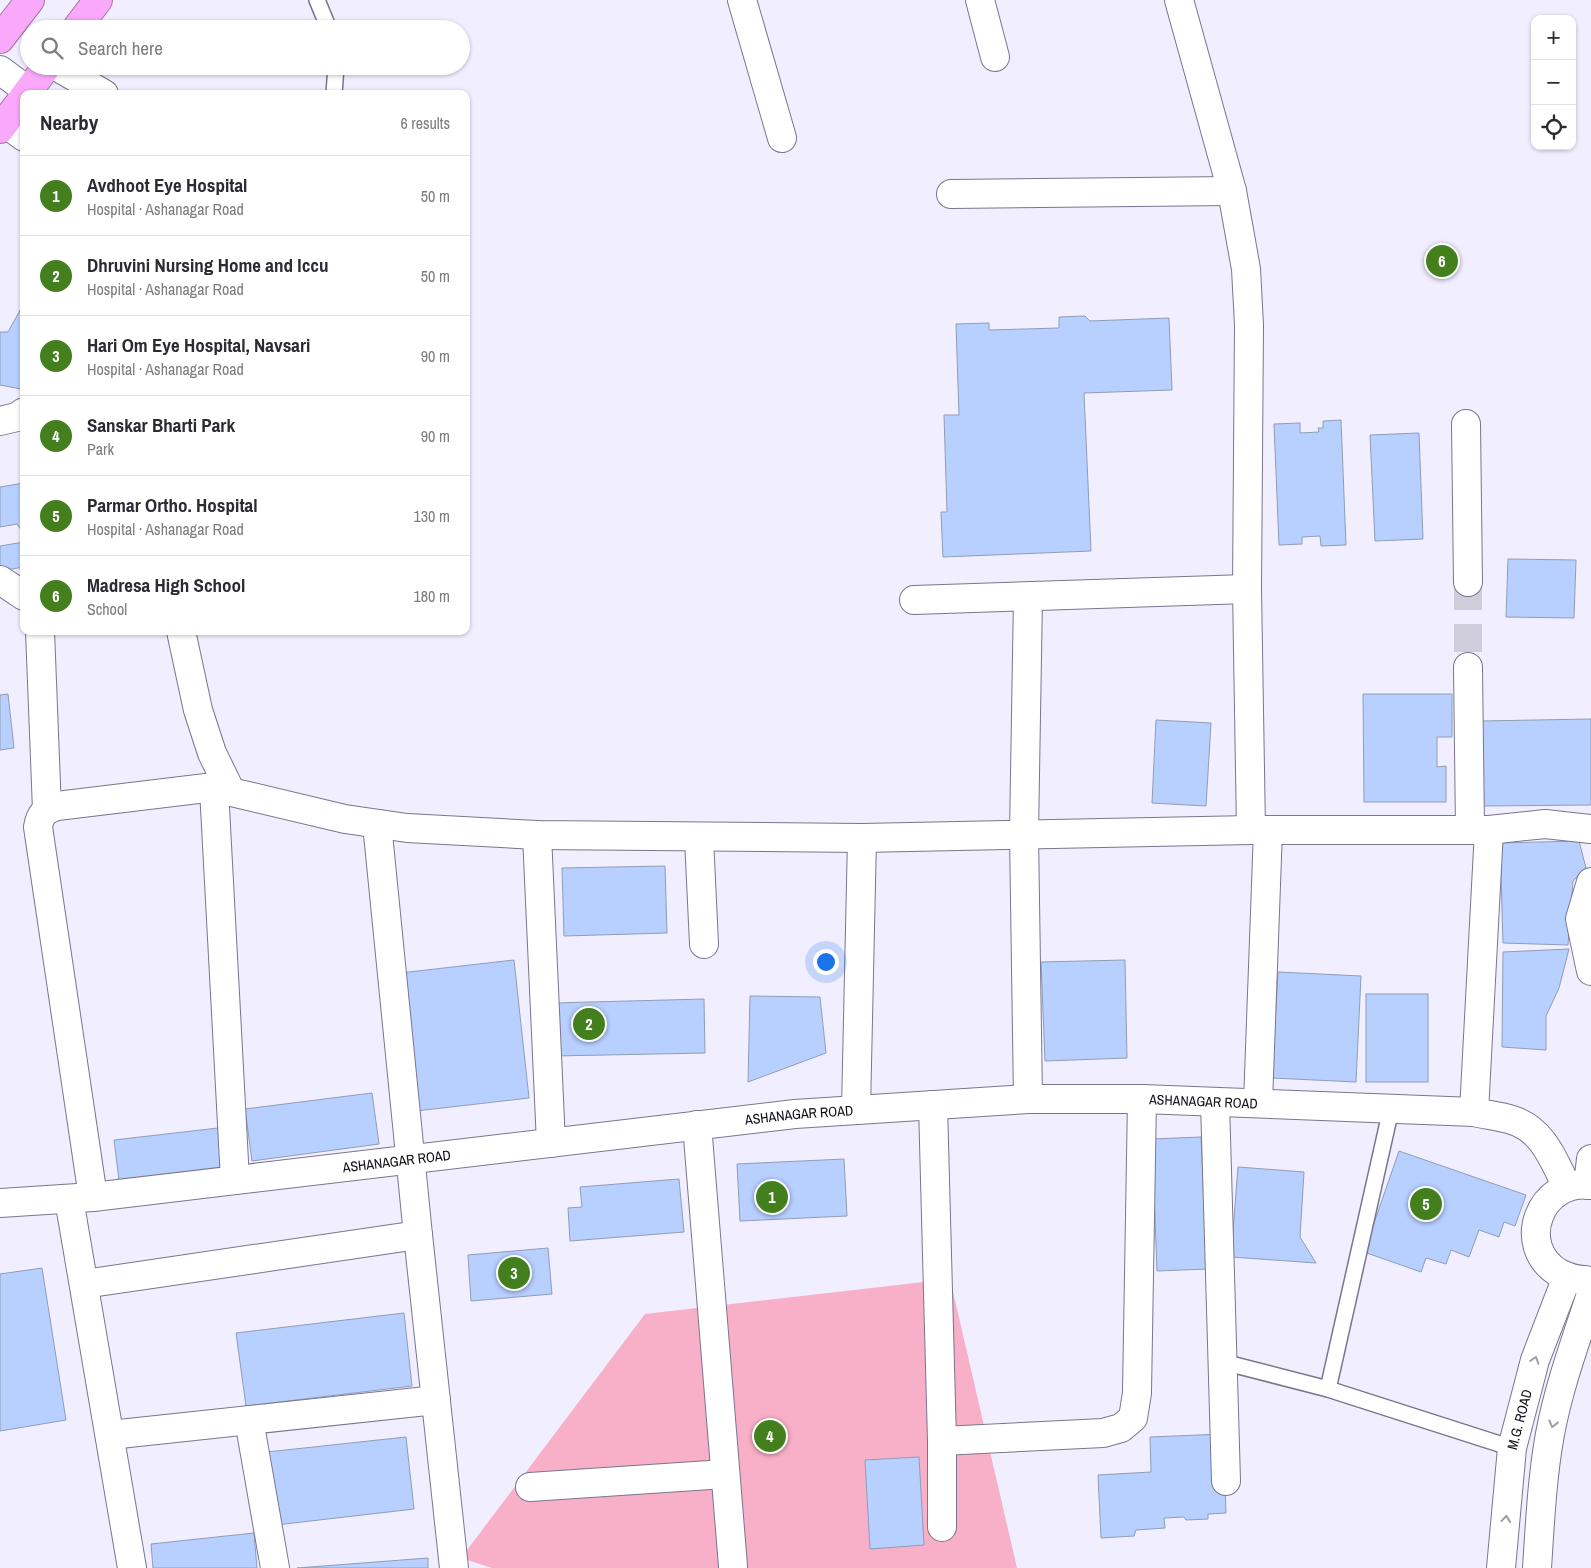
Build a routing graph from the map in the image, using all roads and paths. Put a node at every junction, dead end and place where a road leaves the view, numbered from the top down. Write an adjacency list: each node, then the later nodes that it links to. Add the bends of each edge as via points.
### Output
1 (30, 0): 9 (highway)
2 (98, 0): 7 (highway)
3 (317, 0): 8 (lane)
4 (742, 0): 21 (street)
5 (980, 0): 10 (street)
6 (1179, 0): 22 (street)
7 (83, 20)
8 (325, 20)
9 (0, 39)
10 (994, 57)
11 (0, 70): 15 (street)
12 (40, 75): 16 (highway)
13 (71, 75): 17 (street)
14 (335, 75): 18 (lane)
15 (22, 90)
16 (29, 90)
17 (97, 90)
18 (334, 90)
19 (20, 108): 20 (highway)
20 (10, 130)
21 (782, 138)
22 (1232, 190): 23 (street); 29 (street, via 1246,269 1249,324)
23 (952, 194)
24 (20, 415): 25 (street)
25 (0, 421)
26 (1466, 424): 28 (street)
27 (0, 580): 30 (street)
28 (1468, 582)
29 (1247, 590): 31 (street); 40 (street)
30 (20, 593)
31 (1028, 597): 32 (street); 42 (street)
32 (914, 600)
33 (40, 635): 37 (street)
34 (183, 635): 36 (street, via 198,710)
35 (1468, 666): 41 (street)
36 (222, 790): 37 (street, via 185,789); 38 (street); 61 (street)
37 (47, 810): 62 (street, via 40,816 38,827)
38 (377, 824): 43 (street); 59 (street)
39 (1591, 828): 41 (street, via 1545,824)
40 (1260, 830): 41 (street); 42 (street); 52 (street)
41 (1479, 830): 56 (street)
42 (1024, 834): 45 (street); 49 (street)
43 (537, 836): 44 (street); 58 (street)
44 (699, 838): 45 (street); 47 (street)
45 (862, 838): 55 (street)
46 (1591, 882): 48 (street, via 1580,919)
47 (704, 944)
48 (1591, 971)
49 (1028, 1099): 50 (street, ASHANAGAR ROAD); 53 (street, ASHANAGAR ROAD)
50 (1142, 1099): 51 (street, ASHANAGAR ROAD); 73 (street, via 1137,1393 1133,1418 1121,1428 1103,1432)
51 (1215, 1102): 52 (street, ASHANAGAR ROAD); 68 (street)
52 (1258, 1103): 54 (street, ASHANAGAR ROAD)
53 (934, 1105): 55 (street, ASHANAGAR ROAD); 73 (street)
54 (1391, 1109): 56 (street, ASHANAGAR ROAD); 69 (lane)
55 (856, 1110): 57 (street, ASHANAGAR ROAD)
56 (1474, 1112): 60 (street, ASHANAGAR ROAD, via 1514,1120 1531,1129)
57 (697, 1126): 58 (street, ASHANAGAR ROAD); 75 (street)
58 (551, 1143): 59 (street, ASHANAGAR ROAD)
59 (412, 1160): 61 (street, ASHANAGAR ROAD); 64 (street)
60 (1584, 1179): 65 (street, via 1553,1195 1542,1208 1536,1224 1536,1240 1552,1269)
61 (235, 1180): 62 (street, ASHANAGAR ROAD)
62 (81, 1198): 63 (street, ASHANAGAR ROAD); 66 (street)
63 (0, 1203)
64 (418, 1235): 66 (street); 70 (street)
65 (1579, 1278): 74 (street, M.G. ROAD, one-way to 65, via 1535,1360)
66 (84, 1284): 72 (street)
67 (1591, 1294): 84 (street, one-way to 84, via 1550,1434)
68 (1223, 1362): 69 (lane); 76 (street)
69 (1328, 1389): 74 (lane)
70 (436, 1400): 71 (street); 82 (street)
71 (249, 1420): 72 (street); 81 (street)
72 (110, 1435): 80 (street)
73 (942, 1441): 78 (street)
74 (1512, 1448): 83 (street, M.G. ROAD, one-way to 74)
75 (725, 1474): 77 (street); 79 (street)
76 (1226, 1481)
77 (530, 1487)
78 (942, 1527)
79 (733, 1566)
80 (132, 1568)
81 (275, 1568)
82 (454, 1568)
83 (1501, 1568)
84 (1537, 1568)

